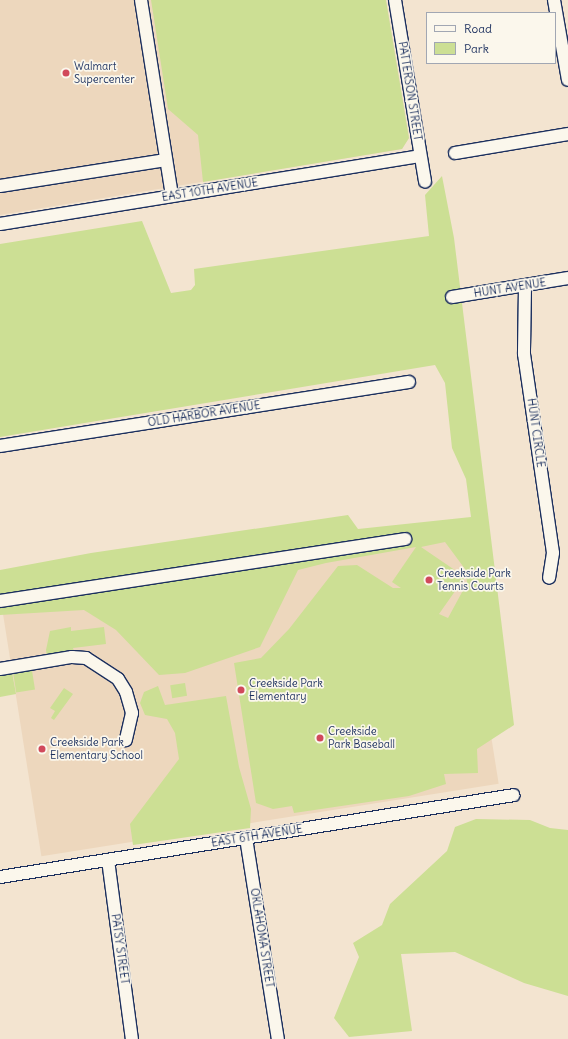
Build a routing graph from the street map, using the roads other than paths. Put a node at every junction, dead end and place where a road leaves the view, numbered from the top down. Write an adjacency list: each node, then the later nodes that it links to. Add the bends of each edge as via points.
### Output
1 (141, 0): 8 (street)
2 (395, 0): 7 (street, PATTERSON STREET)
3 (554, 0): 4 (street)
4 (568, 80)
5 (568, 134): 6 (street)
6 (455, 153)
7 (420, 156): 9 (street, PATTERSON STREET); 11 (street, EAST 10TH AVENUE)
8 (166, 160): 10 (street); 11 (street)
9 (425, 182)
10 (0, 186)
11 (172, 196): 12 (street, EAST 10TH AVENUE)
12 (0, 224)
13 (568, 278): 14 (street, HUNT AVENUE)
14 (525, 287): 15 (street, HUNT AVENUE); 19 (street, HUNT CIRCLE, via 524,354 553,553)
15 (452, 297)
16 (409, 382): 17 (street, OLD HARBOR AVENUE)
17 (0, 446)
18 (405, 539): 20 (street)
19 (549, 578)
20 (0, 601)
21 (0, 669): 22 (street, via 72,657 86,658 118,679 126,692 132,713)
22 (126, 740)
23 (514, 795): 24 (street, EAST 6TH AVENUE)
24 (246, 838): 25 (street, EAST 6TH AVENUE); 28 (street, OKLAHOMA STREET)
25 (108, 860): 26 (street, EAST 6TH AVENUE); 27 (street, PATSY STREET)
26 (0, 877)
27 (132, 1039)
28 (278, 1039)

